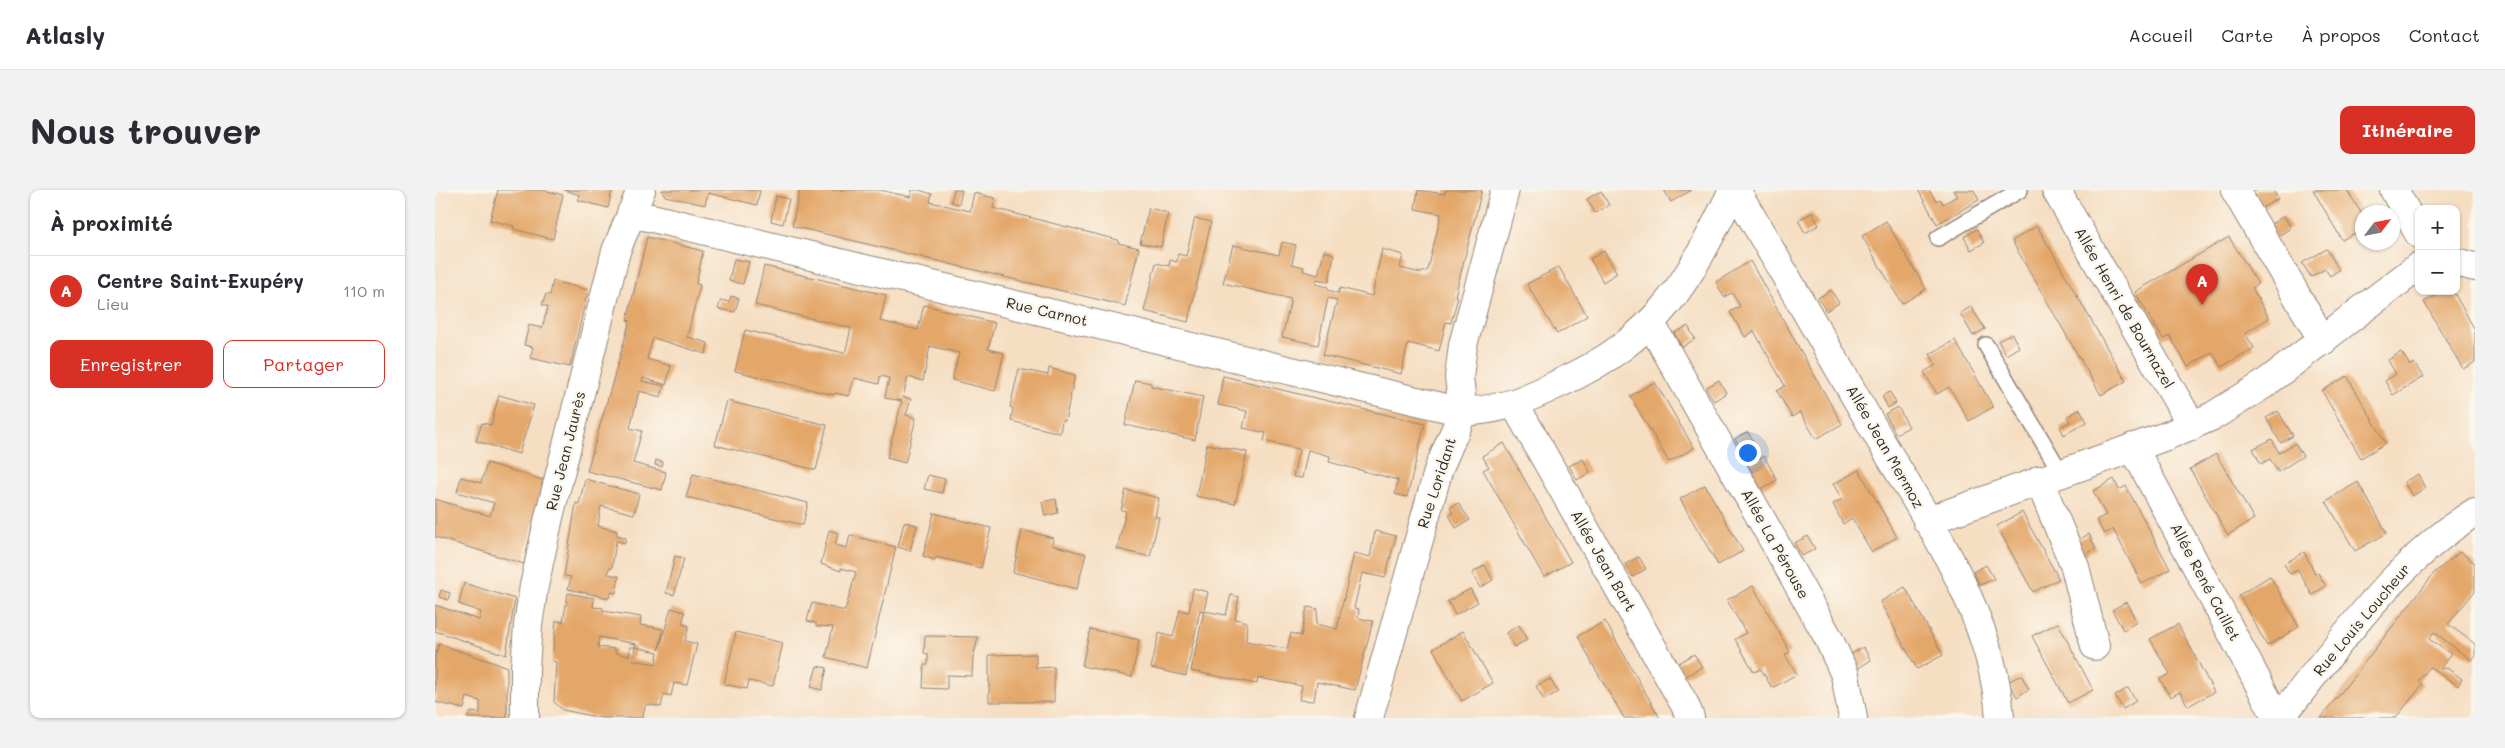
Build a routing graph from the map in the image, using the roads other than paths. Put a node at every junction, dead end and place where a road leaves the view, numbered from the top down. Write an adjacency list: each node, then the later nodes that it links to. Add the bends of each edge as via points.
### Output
1 (1505, 190): 17 (street, Rue Loridant, via 1463,344 1459,377)
2 (1734, 190): 13 (street, Rue Carnot, via 1691,273); 22 (street, Allée Jean Mermoz)
3 (2020, 190): 9 (lane)
4 (2056, 190): 18 (street, Allée Henri de Bournazel)
5 (2235, 190): 14 (street)
6 (2394, 190): 8 (street)
7 (636, 201): 17 (street, Rue Carnot); 24 (street, Rue Jean Jaurès, via 616,251 534,586 525,668)
8 (2415, 227)
9 (1938, 238)
10 (2460, 263): 11 (street)
11 (2475, 267)
12 (2415, 269): 14 (street)
13 (1651, 324): 16 (street, Rue Carnot, via 1613,356); 27 (street, Allée La Pérouse, via 1828,637 1847,683)
14 (2323, 341): 18 (street, via 2247,396)
15 (1986, 345): 20 (lane)
16 (1515, 405): 17 (street, Rue Carnot); 26 (street, Allée Jean Bart)
17 (1463, 412): 25 (street, Rue Loridant, via 1439,468)
18 (2192, 426): 19 (street)
19 (2133, 447): 20 (street); 29 (street, Allée René Caillet)
20 (2050, 477): 22 (street); 23 (street)
21 (2475, 512): 29 (street, Rue Louis Loucheur, via 2428,547 2385,589)
22 (1927, 521): 28 (street, Allée Jean Mermoz, via 1959,578 1980,627 1995,678)
23 (2095, 646)
24 (525, 718)
25 (1369, 718)
26 (1690, 718)
27 (1853, 718)
28 (2000, 718)
29 (2279, 718)

